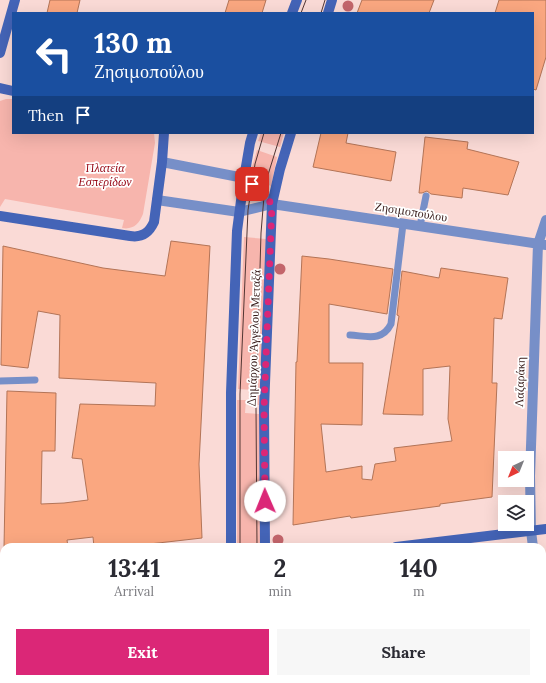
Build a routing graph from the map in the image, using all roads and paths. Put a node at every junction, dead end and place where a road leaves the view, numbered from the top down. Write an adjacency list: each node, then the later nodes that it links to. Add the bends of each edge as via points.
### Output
1 (15, 0): 6 (street)
2 (297, 0): 4 (street)
3 (332, 0): 5 (street)
4 (292, 12)
5 (328, 12)
6 (0, 53)
7 (0, 88): 8 (street)
8 (12, 90)
9 (164, 134): 12 (street)
10 (253, 134): 13 (street, Δημάρχου Άγγελου Μεταξά)
11 (291, 134): 16 (street, Δημάρχου Άγγελου Μεταξά)
12 (162, 162): 13 (street); 15 (street)
13 (244, 178): 16 (street); 17 (street, Δημάρχου Άγγελου Μεταξά)
14 (426, 196): 21 (lane)
15 (157, 200): 17 (street, Ζησιμοπούλου); 18 (street, via 151,228 142,236 136,237)
16 (272, 204): 17 (street, Ζησιμοπούλου); 20 (street, Ζησιμοπούλου); 31 (street, Δημάρχου Άγγελου Μεταξά, via 264,409)
17 (239, 212): 30 (street, Δημάρχου Άγγελου Μεταξά, via 231,393)
18 (0, 216)
19 (546, 220): 22 (street, Λαζαράκη)
20 (404, 224): 21 (street, Ζησιμοπούλου); 23 (lane, via 391,324 387,332 379,336)
21 (420, 226): 22 (street, Ζησιμοπούλου)
22 (542, 245): 26 (street, Λαζαράκη)
23 (350, 335)
24 (35, 380): 25 (lane)
25 (0, 381)
26 (530, 495)
27 (546, 529): 29 (street)
28 (531, 531): 32 (street); 33 (street, Λαζαράκη)
29 (534, 531)
30 (231, 543)
31 (265, 543)
32 (430, 543)
33 (532, 543)

